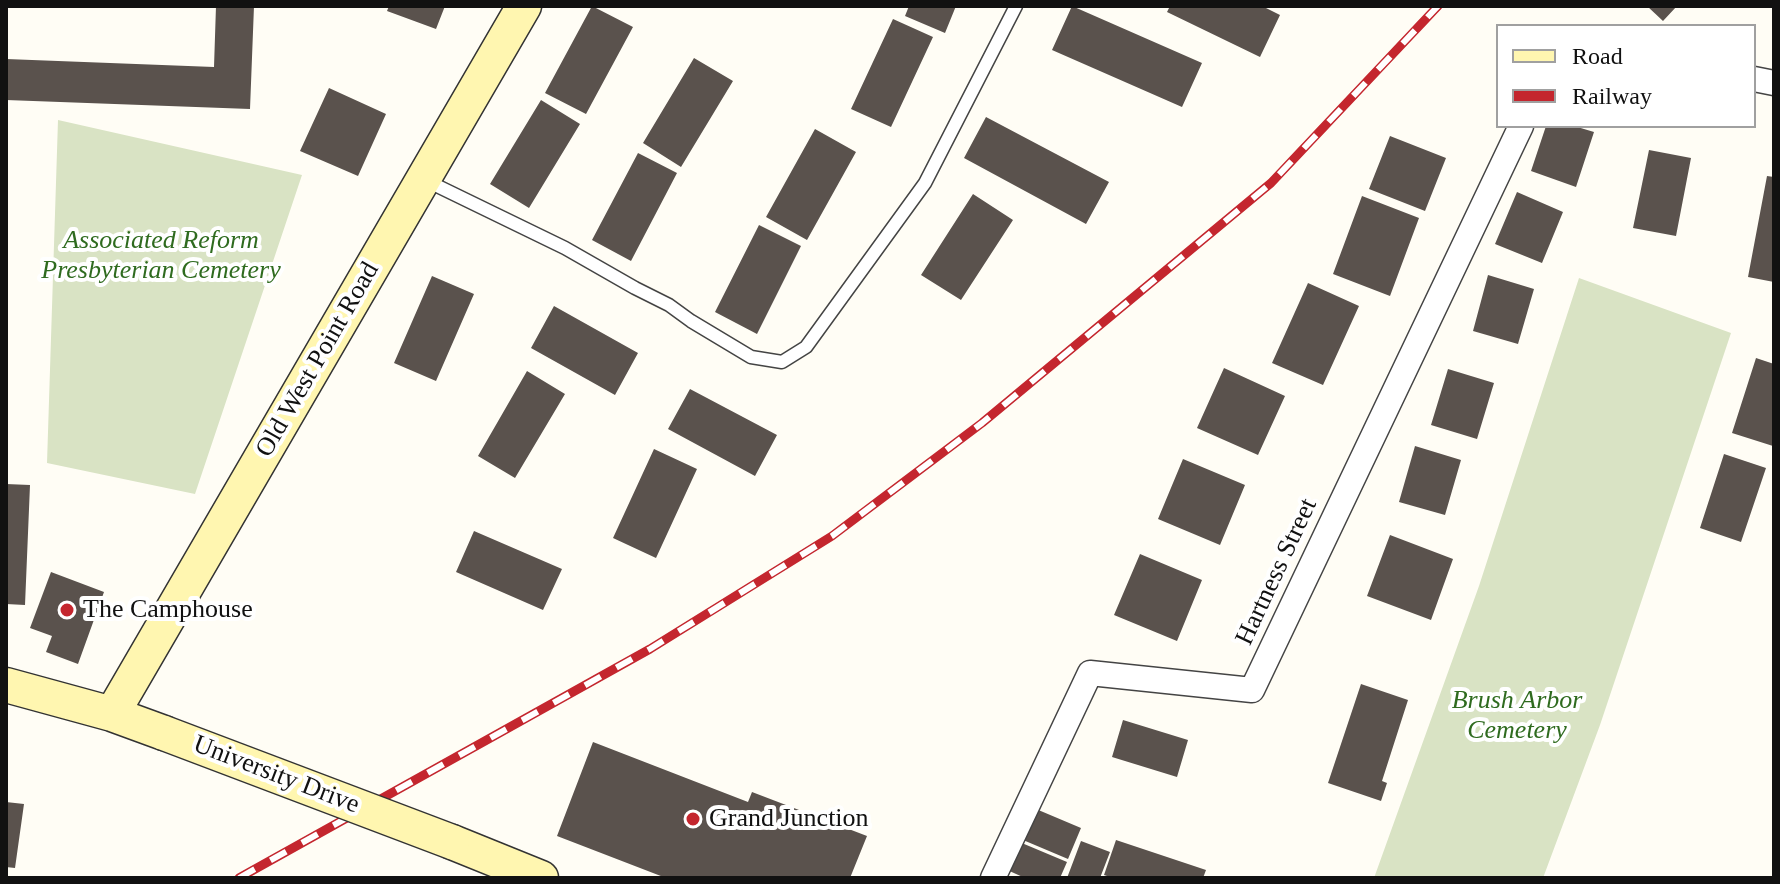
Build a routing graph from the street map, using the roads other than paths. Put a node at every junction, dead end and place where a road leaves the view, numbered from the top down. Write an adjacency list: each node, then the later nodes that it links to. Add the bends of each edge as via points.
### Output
1 (524, 6): 4 (street, Old West Point Road)
2 (1016, 6): 4 (lane, via 925,183 806,347 782,362 751,357 565,248)
3 (1520, 128): 8 (street, Hartness Street, via 1252,690 1090,673)
4 (422, 179): 6 (street, Old West Point Road)
5 (6, 685): 6 (street, University Drive)
6 (112, 714): 7 (street, University Drive, bridge)
7 (541, 878)
8 (993, 878)

